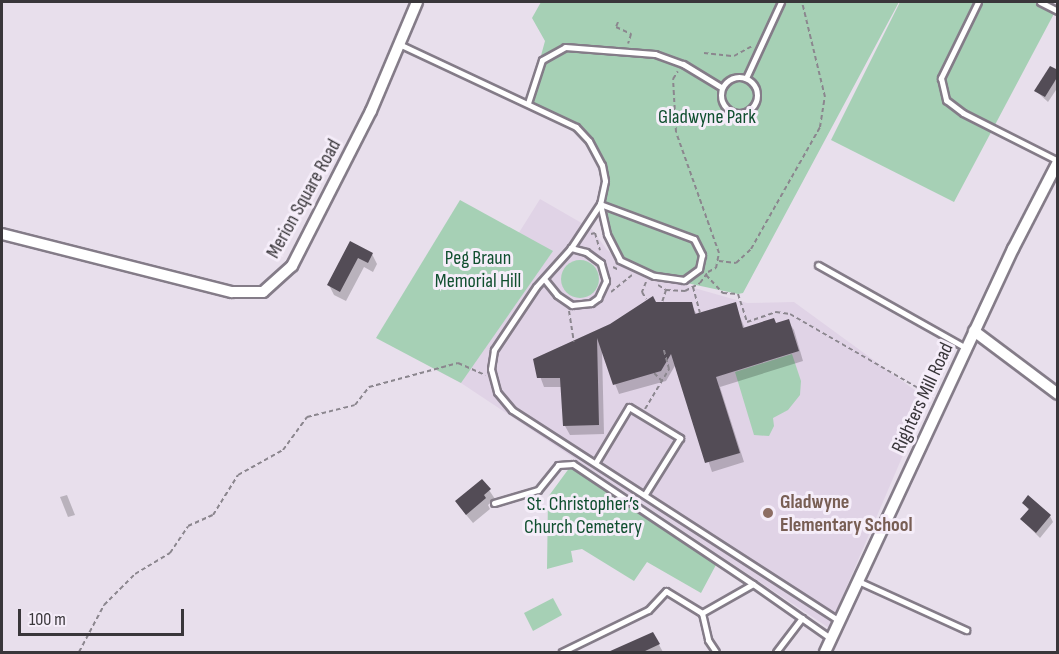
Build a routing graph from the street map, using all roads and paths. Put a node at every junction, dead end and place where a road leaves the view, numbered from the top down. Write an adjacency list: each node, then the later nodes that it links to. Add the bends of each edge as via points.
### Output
1 (417, 2): 8 (street, Merion Square Road)
2 (781, 2): 13 (lane)
3 (802, 2): 23 (path, via 825,97 820,127 751,249 736,263)
4 (978, 2): 16 (lane, via 941,78 946,100 963,113)
5 (1040, 2): 6 (lane)
6 (1058, 11)
7 (618, 22): 10 (path, via 616,27 632,34)
8 (398, 43): 15 (lane); 18 (street, Merion Square Road, via 371,111 292,266 263,292 232,292)
9 (754, 43): 11 (path, via 734,56)
10 (625, 51): 12 (lane, via 656,54); 15 (lane, via 565,47 548,54)
11 (704, 53)
12 (683, 64): 14 (lane); 23 (path, via 672,79 676,132 686,168 718,243)
13 (746, 78): 14 (lane, via 735,76); 14 (lane, via 756,89 757,99 743,113 724,106)
14 (721, 87)
15 (528, 103): 17 (lane, via 576,127 590,141 605,181)
16 (1058, 161): 41 (street, Righters Mill Road)
17 (600, 204): 20 (lane); 26 (lane, via 694,239 702,255); 26 (lane, via 607,234 620,260 654,276 684,280)
18 (2, 234)
19 (584, 243): 22 (path, via 595,234)
20 (571, 248): 30 (lane); 30 (lane, via 586,252 601,263 606,281 598,298 581,306 572,305 556,295)
21 (594, 249): 22 (path)
22 (600, 250): 25 (path)
23 (718, 261): 28 (path)
24 (818, 264): 43 (lane)
25 (613, 267): 27 (path); 29 (path)
26 (699, 269): 28 (path)
27 (633, 275): 31 (path); 35 (path)
28 (706, 276): 33 (path); 49 (path, via 723,293 738,294 747,322 776,312 790,314)
29 (612, 277)
30 (545, 280): 46 (lane, via 536,287 494,350)
31 (647, 280): 34 (path); 37 (path, via 642,292)
32 (612, 286): 35 (path)
33 (693, 287): 34 (path); 40 (path)
34 (666, 290): 38 (path)
35 (611, 292): 36 (path)
36 (605, 299)
37 (646, 299)
38 (662, 302)
39 (569, 311): 42 (path)
40 (699, 313)
41 (974, 331): 43 (street, Righters Mill Road); 48 (street)
42 (574, 342)
43 (966, 348): 49 (street, Righters Mill Road)
44 (664, 350): 47 (path, via 669,369)
45 (654, 373): 47 (path)
46 (494, 378): 51 (lane, via 497,392 512,410); 61 (path, via 458,363 369,387 355,405 307,417 283,450 238,475 213,515 188,526 170,553 135,574 104,605)
47 (662, 381): 50 (path)
48 (1058, 394)
49 (941, 402): 54 (street, Righters Mill Road)
50 (642, 414): 51 (lane, via 630,407); 52 (lane, via 680,438)
51 (596, 462): 52 (lane)
52 (645, 494): 58 (lane)
53 (494, 503): 55 (lane, via 538,490 558,465 573,464)
54 (858, 581): 58 (street, Righters Mill Road); 59 (lane)
55 (753, 584): 56 (lane); 57 (lane)
56 (702, 613): 62 (lane, via 666,591 648,610); 63 (lane, via 708,640)
57 (802, 618): 60 (lane); 64 (lane)
58 (840, 621): 60 (street, Righters Mill Road)
59 (966, 630)
60 (831, 639): 65 (street, Righters Mill Road)
61 (79, 652)
62 (562, 652)
63 (716, 652)
64 (776, 652)
65 (825, 652)

